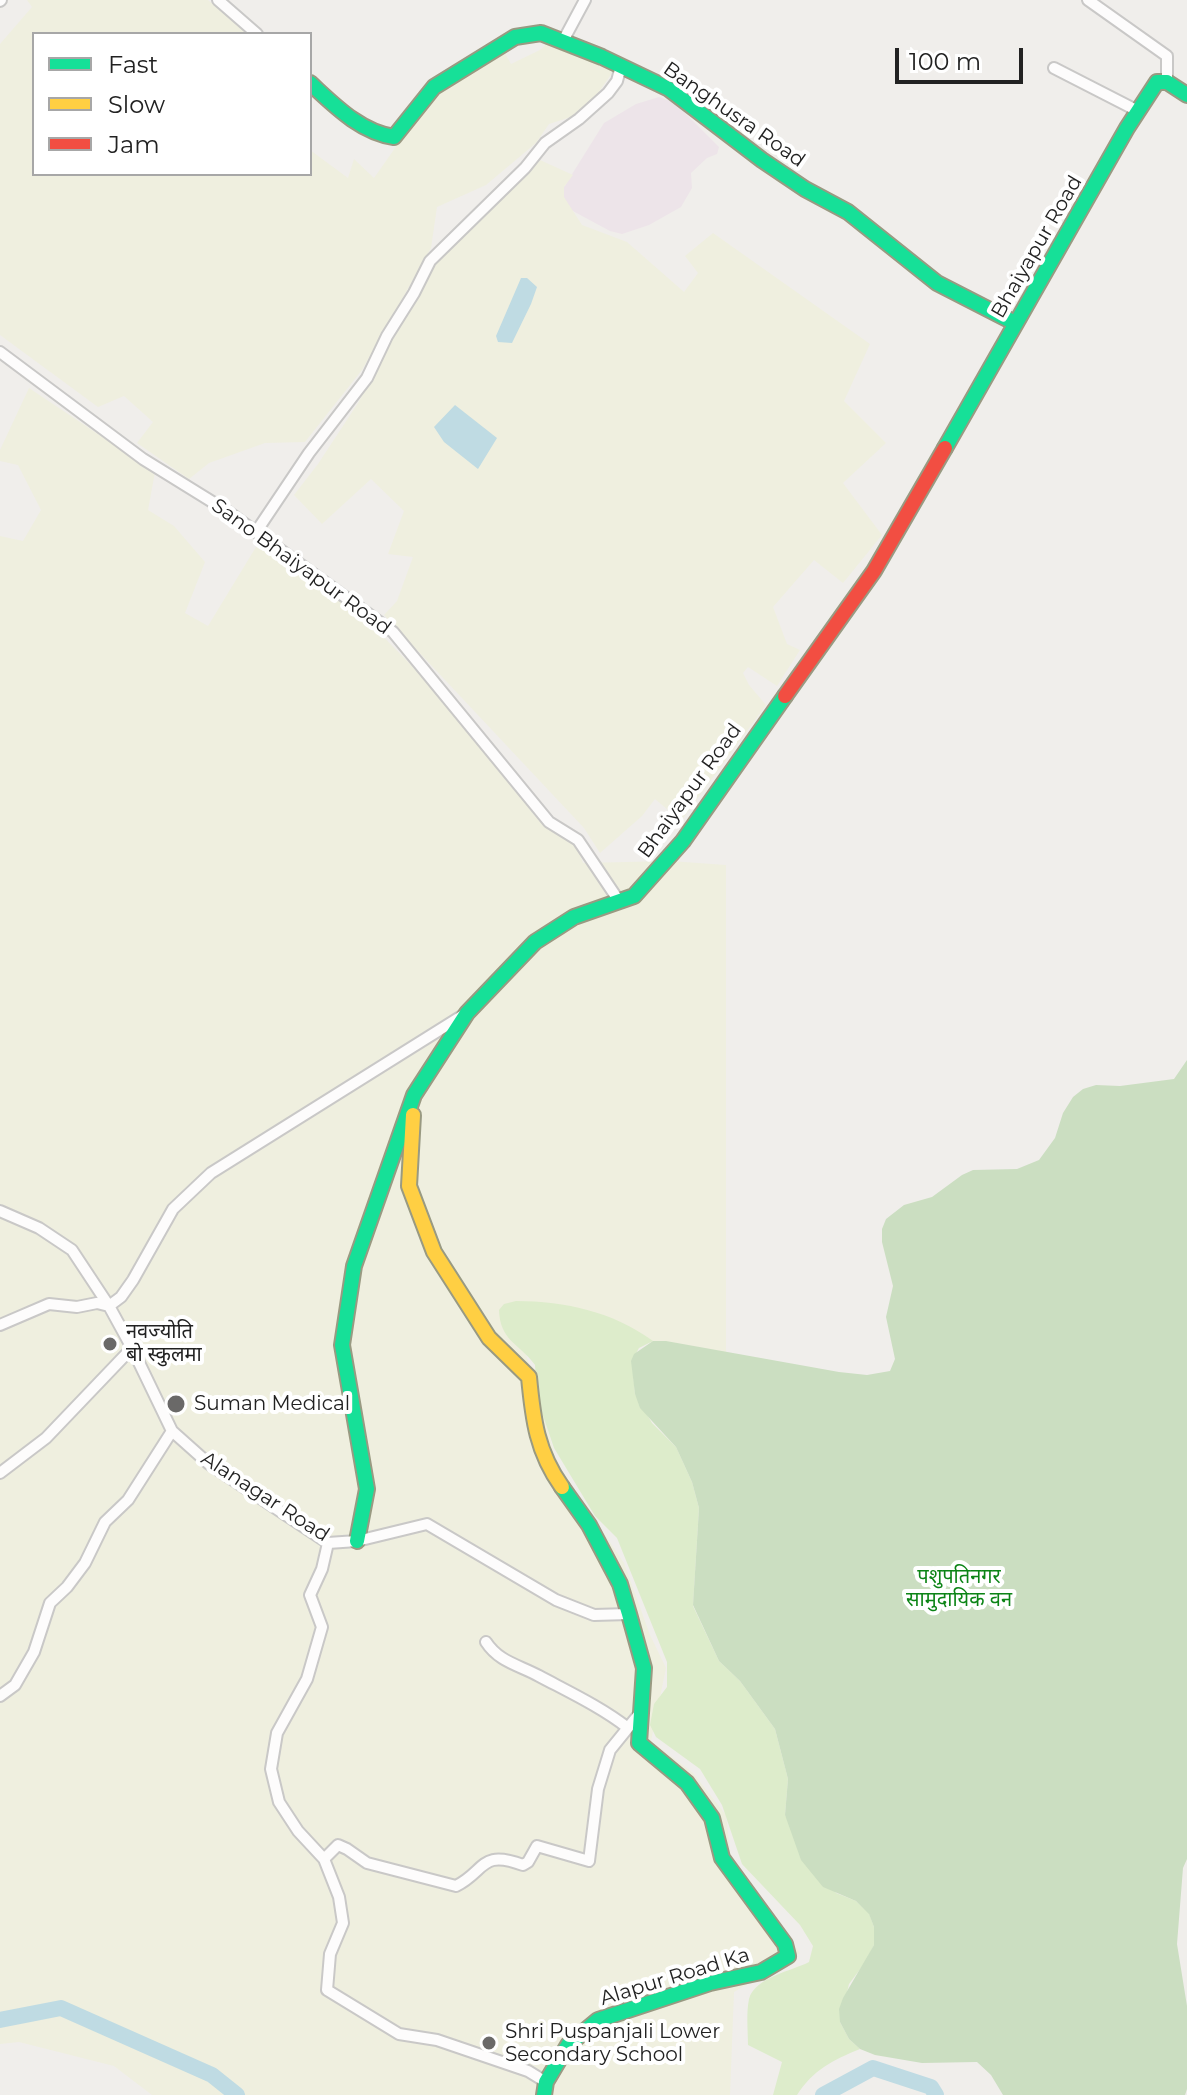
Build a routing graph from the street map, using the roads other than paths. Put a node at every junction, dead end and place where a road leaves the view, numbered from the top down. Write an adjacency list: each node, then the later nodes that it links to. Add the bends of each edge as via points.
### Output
1 (218, 0): 4 (street)
2 (585, 0): 5 (street)
3 (1088, 0): 8 (street, via 1167,56)
4 (255, 32)
5 (563, 41): 6 (street, Banghusra Road); 9 (street, Banghusra Road, via 541,33 515,37 434,87 394,137 370,131)
6 (621, 66): 12 (street, Banghusra Road, via 669,89 762,160 848,212 937,283); 14 (street, via 608,93 545,143 430,261 367,378)
7 (1054, 68): 11 (street)
8 (1167, 82): 10 (street); 11 (street, Bhaiyapur Road, via 1157,82)
9 (312, 85)
10 (1187, 95)
11 (1138, 111): 12 (street, Bhaiyapur Road)
12 (1015, 323): 15 (street, Bhaiyapur Road, via 874,571 683,841 634,896)
13 (0, 352): 14 (street, Sano Bhaiyapur Road, via 143,459)
14 (256, 532): 15 (street, Sano Bhaiyapur Road, via 393,632 549,822 578,840)
15 (619, 901): 16 (street, Bhaiyapur Road, via 574,917 535,942)
16 (467, 1013): 17 (street, Bhaiyapur Road); 19 (street, via 211,1173 173,1209 133,1280)
17 (414, 1095): 24 (street, Bhaiyapur Road, via 354,1266 342,1345 367,1489); 26 (street, Alapur Road Ka, via 409,1186 434,1252 489,1338 529,1377 546,1464 589,1525 620,1584)
18 (0, 1211): 19 (street, Alanagar Road, via 72,1250)
19 (109, 1306): 20 (street, via 49,1304); 21 (street, Alanagar Road)
20 (0, 1325)
21 (132, 1348): 22 (street, Alanagar Road); 23 (street, via 46,1438)
22 (172, 1431): 25 (street, Alanagar Road, via 209,1464); 28 (street, via 128,1500 105,1522 85,1563 50,1603 34,1652 15,1685)
23 (0, 1473)
24 (357, 1541): 25 (street, Alanagar Road); 26 (street, Alanagar Road, via 427,1524 556,1600 594,1615)
25 (328, 1543): 31 (street, via 310,1595 322,1627 307,1679 277,1733 271,1769 279,1802)
26 (629, 1614): 29 (street, Alapur Road Ka, via 644,1668)
27 (486, 1642): 30 (street, via 500,1658)
28 (0, 1696)
29 (640, 1713): 30 (street); 32 (street, Alapur Road Ka, via 639,1743 687,1783 712,1818 722,1858 785,1944 788,1956 761,1972 598,2020 568,2045)
30 (628, 1728): 31 (street, via 610,1750 598,1789 589,1861 537,1846 523,1865 504,1858 480,1865 456,1886 367,1863 338,1845)
31 (324, 1859): 32 (street, via 343,1923 330,1954 327,1990 399,2034 437,2040 528,2071)
32 (545, 2088)

